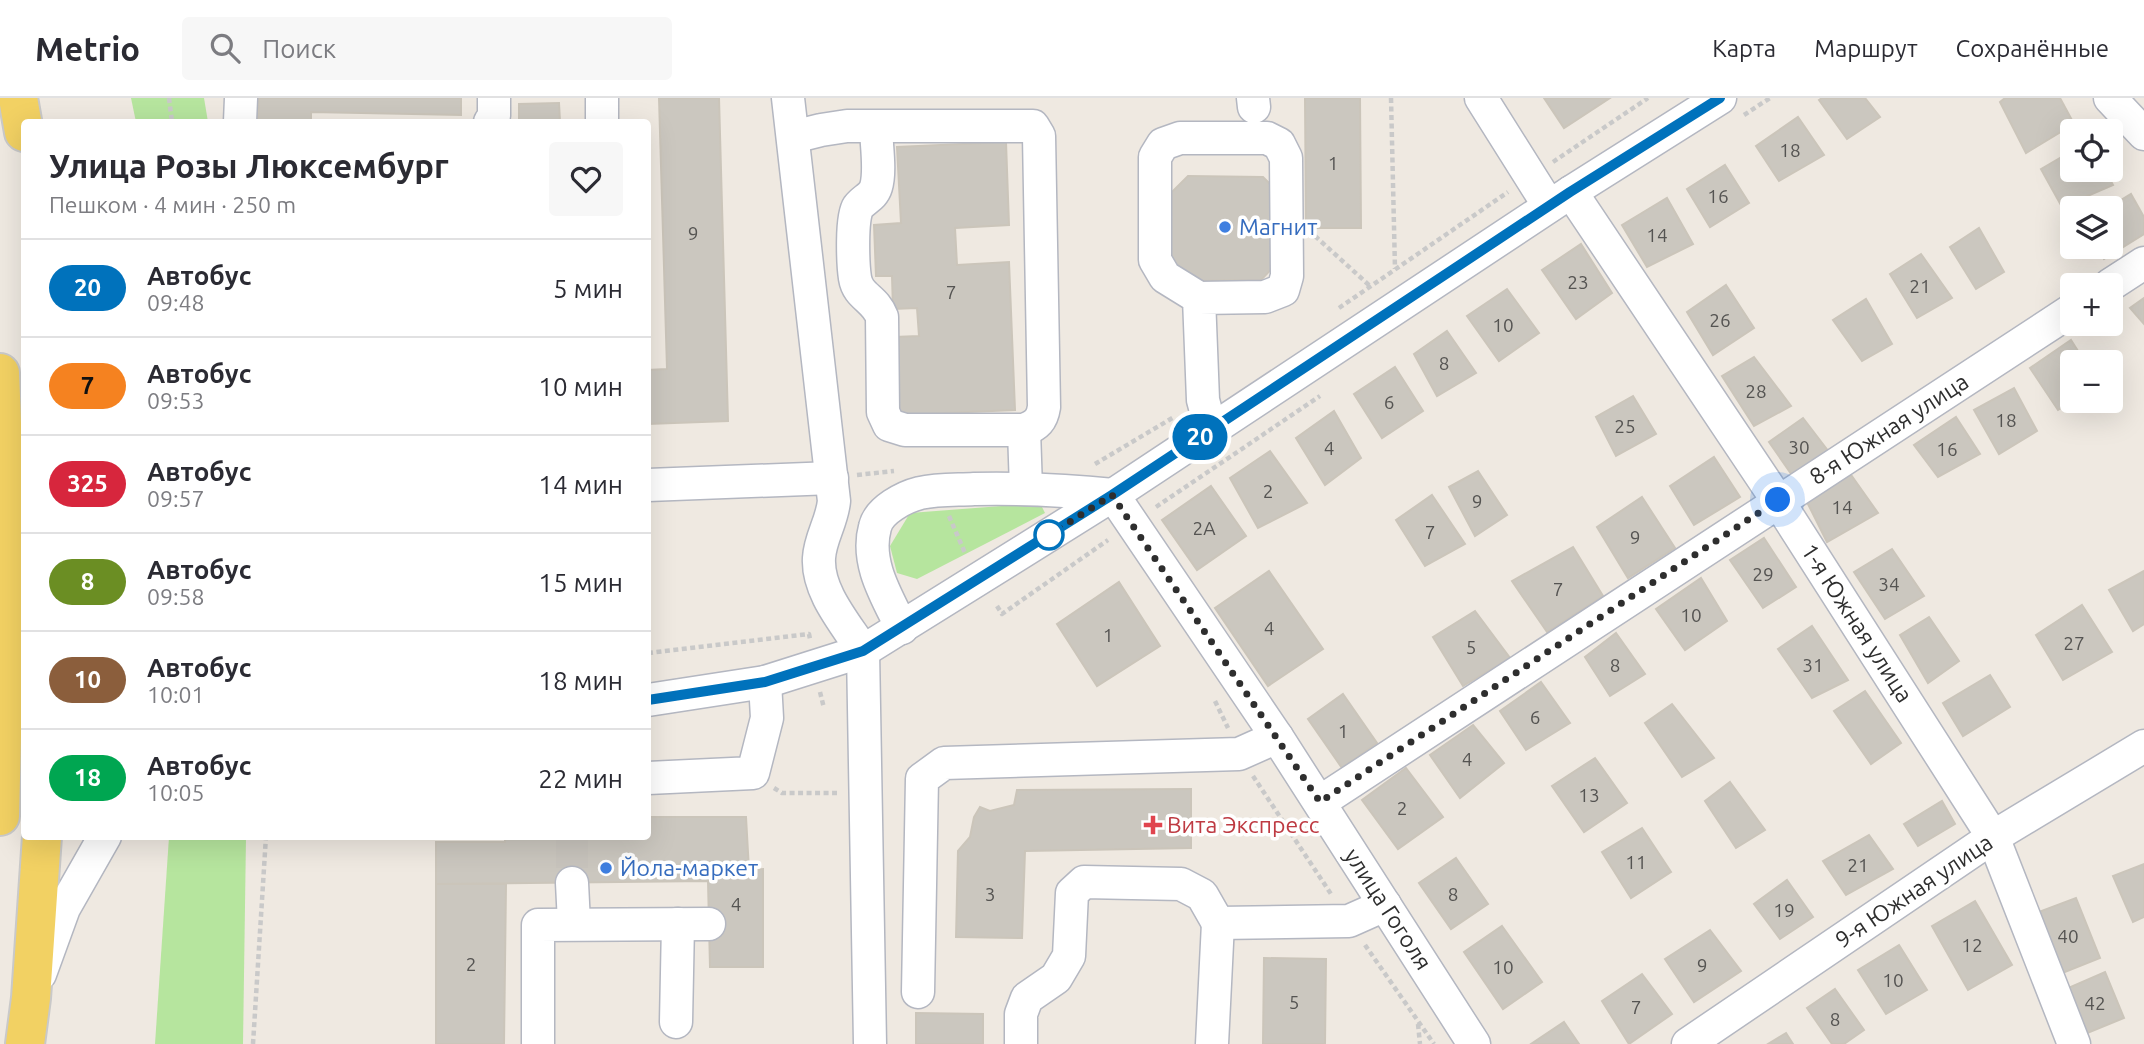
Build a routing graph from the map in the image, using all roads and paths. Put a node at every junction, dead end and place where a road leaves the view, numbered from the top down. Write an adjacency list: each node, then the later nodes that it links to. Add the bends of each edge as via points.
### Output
1 (18, 98): 13 (main road)
2 (169, 98): 14 (path)
3 (242, 98): 15 (street)
4 (494, 98): 16 (street)
5 (602, 98): 17 (street)
6 (788, 98): 20 (street)
7 (1391, 98): 25 (path)
8 (1481, 98): 21 (street, 1-я Южная улица)
9 (1648, 98): 21 (path)
10 (1770, 98): 12 (path)
11 (2110, 98): 19 (street)
12 (1728, 109): 22 (street)
13 (22, 119)
14 (172, 119)
15 (240, 119)
16 (492, 119)
17 (602, 119)
18 (876, 127): 20 (street, via 821,130); 34 (street, via 877,185 854,217 855,279 860,292 878,305 882,317 883,412 889,425 905,430); 34 (street, via 1018,125 1033,126 1039,136 1044,407 1036,425)
19 (2144, 134)
20 (793, 137): 38 (street)
21 (1531, 177): 22 (street, 1-я Южная улица); 25 (path)
22 (1560, 199): 35 (street); 42 (street, 1-я Южная улица)
23 (1286, 210): 27 (path); 28 (street, via 1283,290 1265,297); 28 (street, via 1286,158 1279,144 1267,138 1180,138 1163,144 1155,157 1156,260 1165,277)
24 (2144, 263): 26 (street)
25 (1395, 269): 27 (path)
26 (2123, 277)
27 (1370, 286): 29 (path)
28 (1199, 298): 33 (street)
29 (1337, 309)
30 (2060, 318): 42 (street, 8-я Южная улица)
31 (0, 373): 55 (main road, via 4,632)
32 (1325, 393): 43 (path)
33 (1203, 400): 35 (street); 36 (path)
34 (1024, 430): 40 (street)
35 (1211, 430): 41 (street)
36 (1093, 466)
37 (897, 471): 38 (path)
38 (832, 478): 39 (street); 46 (street, via 832,517 819,560 822,582)
39 (651, 485)
40 (1026, 489): 41 (street); 45 (street, via 918,494 893,505 875,524 873,548 879,582)
41 (1112, 495): 43 (street, улица Гоголя); 45 (street)
42 (1778, 500): 54 (street, 8-я Южная улица); 56 (street, 1-я Южная улица)
43 (1131, 524): 44 (path, via 1002,614); 50 (street, улица Гоголя)
44 (997, 606)
45 (902, 628): 46 (street)
46 (863, 651): 47 (street); 72 (street)
47 (765, 682): 49 (street); 53 (street, via 767,718 753,774)
48 (1214, 697): 52 (path)
49 (651, 700)
50 (1277, 737): 52 (street); 54 (street, улица Гоголя)
51 (2144, 746): 56 (street, 9-я Южная улица)
52 (1239, 754): 62 (path); 65 (street, via 943,763 922,779)
53 (651, 778)
54 (1320, 802): 61 (street, улица Гоголя)
55 (0, 816)
56 (1993, 837): 78 (street, 9-я Южная улица); 79 (street, 1-я Южная улица)
57 (42, 840): 66 (main road)
58 (102, 840): 66 (street, via 64,908)
59 (266, 840): 70 (path)
60 (572, 883): 63 (street)
61 (1385, 905): 62 (street); 77 (street, улица Гоголя)
62 (1349, 921): 64 (street); 67 (path)
63 (574, 923): 68 (street, via 694,924); 71 (street, via 538,925)
64 (1217, 923): 73 (street, via 1202,895 1181,884 1084,882 1072,893 1069,956 1056,978 1027,998 1021,1014); 74 (street)
65 (918, 992)
66 (31, 998): 69 (main road)
67 (1417, 1020): 75 (path); 76 (path)
68 (676, 1022)
69 (25, 1044)
70 (253, 1044)
71 (538, 1044)
72 (870, 1044)
73 (1021, 1044)
74 (1212, 1044)
75 (1420, 1044)
76 (1434, 1044)
77 (1475, 1044)
78 (1688, 1044)
79 (2074, 1044)

